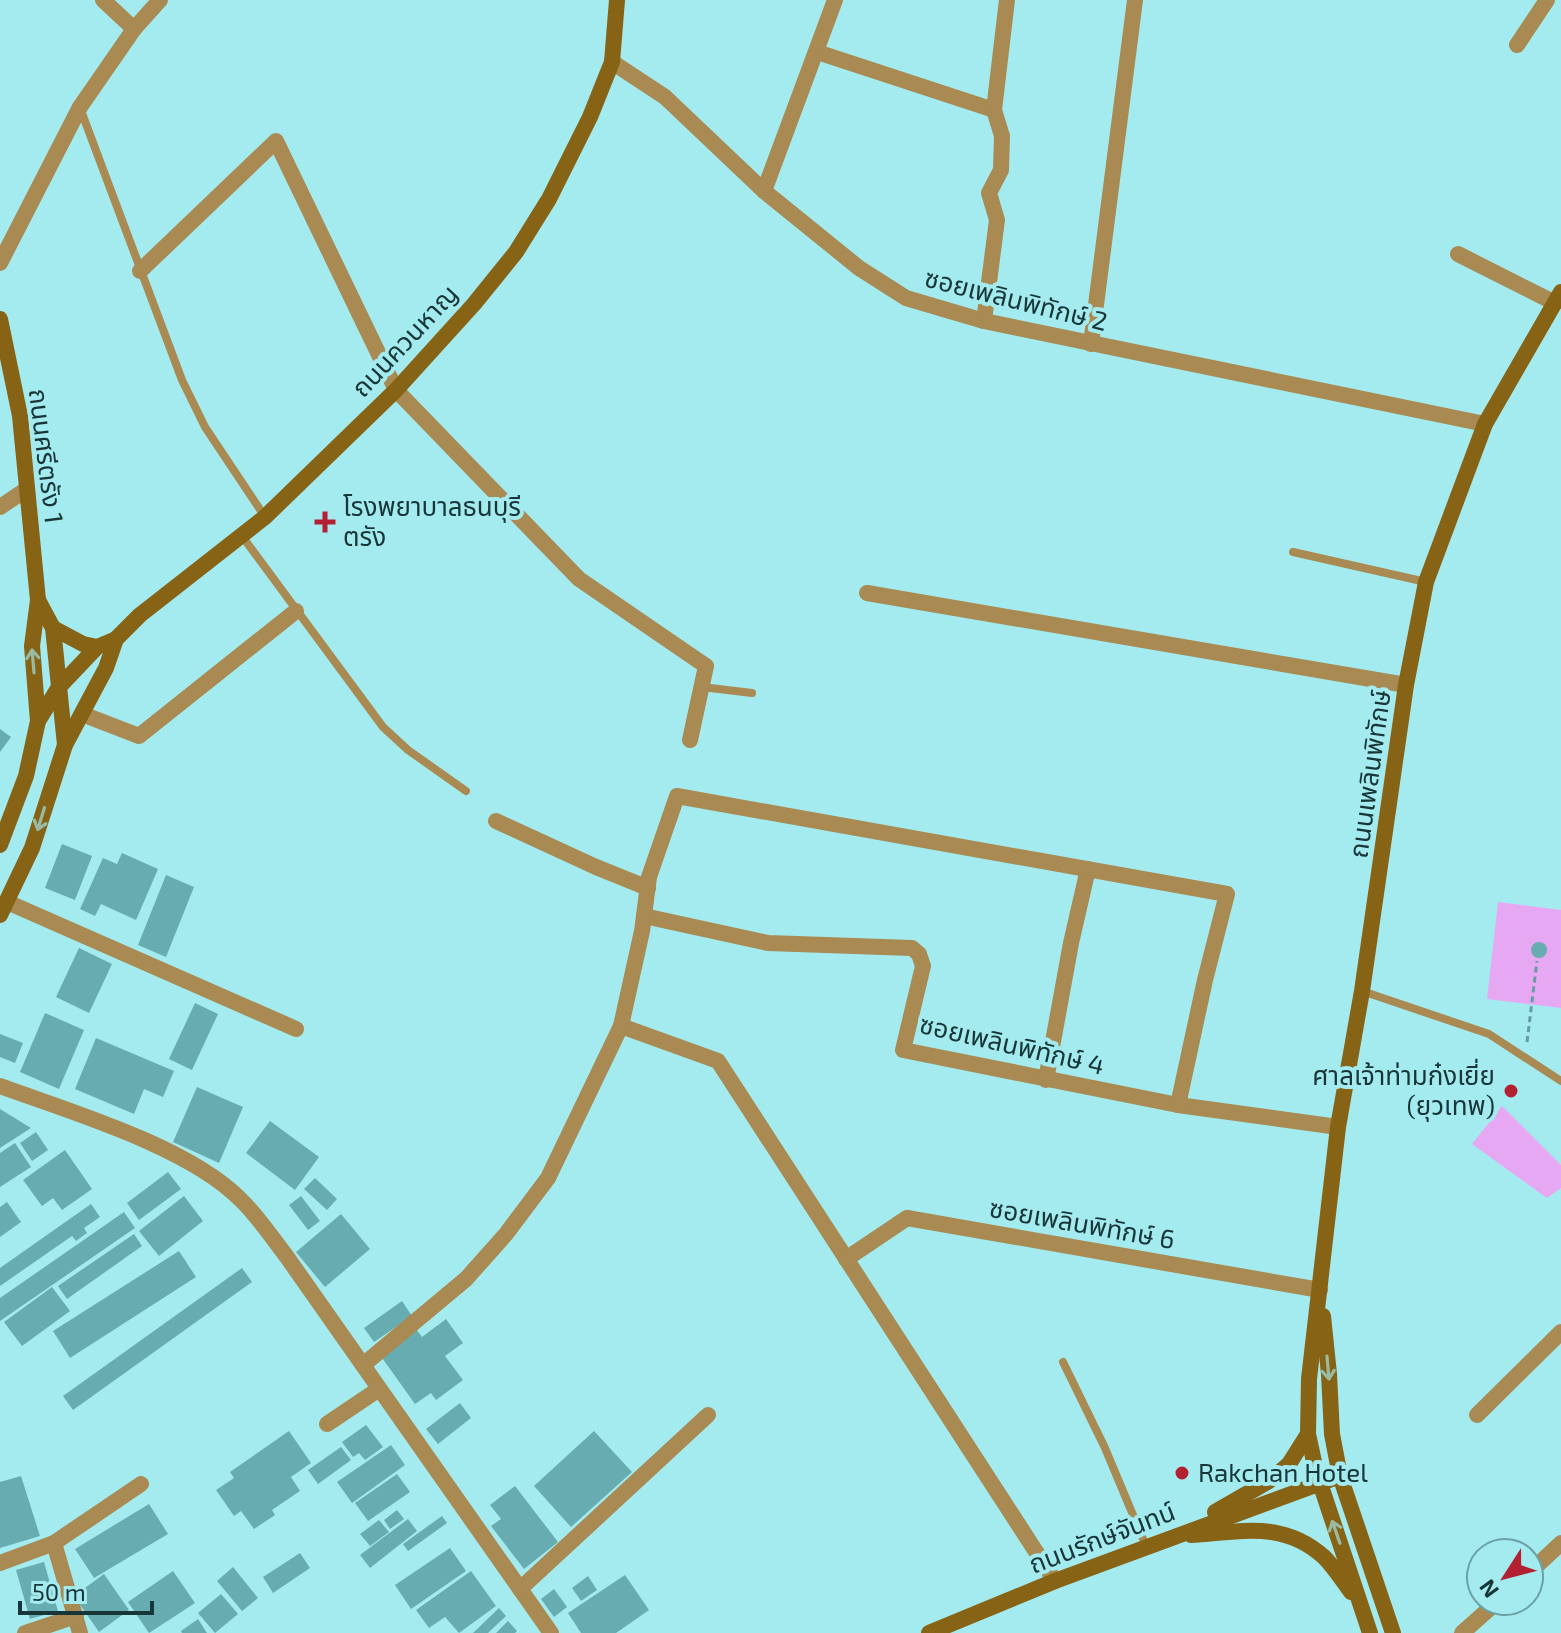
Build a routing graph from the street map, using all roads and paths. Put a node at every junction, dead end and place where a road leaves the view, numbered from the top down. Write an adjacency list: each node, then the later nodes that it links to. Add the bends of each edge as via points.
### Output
1 (103, 0): 8 (street)
2 (160, 0): 8 (street)
3 (617, 0): 11 (main road, ถนนควนหาญ)
4 (835, 0): 10 (street)
5 (1007, 0): 13 (street)
6 (1135, 0): 21 (street)
7 (1547, 0): 9 (street)
8 (134, 29): 12 (street)
9 (1517, 45)
10 (817, 52): 13 (street); 14 (street)
11 (612, 62): 14 (street, ซอยเพลินพิทักษ์ 2, via 665,97); 23 (main road, ถนนควนหาญ, via 549,199 516,252)
12 (80, 107): 16 (street); 17 (lane)
13 (994, 110): 20 (street, via 1002,159 989,193 997,220)
14 (764, 191): 20 (street, ซอยเพลินพิทักษ์ 2, via 859,268 906,298)
15 (1458, 254): 18 (street)
16 (0, 263)
17 (140, 271): 23 (street, via 276,141); 27 (lane, via 205,427)
18 (1558, 298): 24 (main road, ถนนเพลินพิทักษ์)
19 (0, 319): 22 (main road, ถนนศรีตรัง 1)
20 (984, 321): 21 (street, ซอยเพลินพิทักษ์ 2)
21 (1091, 344): 24 (street, ซอยเพลินพิทักษ์ 2)
22 (4, 361): 25 (main road, ถนนศรีตรัง 1, via 20,416)
23 (396, 390): 27 (main road, ถนนควนหาญ); 39 (street, via 579,579 706,666)
24 (1485, 424): 30 (main road, ถนนเพลินพิทักษ์)
25 (27, 489): 26 (street); 32 (main road, ถนนศรีตรัง 1)
26 (0, 507)
27 (265, 517): 28 (main road, ถนนควนหาญ)
28 (242, 536): 33 (lane); 35 (main road, ถนนควนหาญ)
29 (1293, 552): 30 (lane)
30 (1426, 582): 37 (main road, ถนนเพลินพิทักษ์)
31 (867, 593): 37 (street)
32 (38, 600): 34 (main road, ถนนศรีตรัง 1); 42 (main road, ถนนศรีตรัง 1, one-way to 32, via 32,646)
33 (296, 611): 41 (street, via 139,736); 45 (lane, via 383,727)
34 (53, 628): 36 (main road); 38 (main road, ถนนศรีตรัง 1)
35 (116, 639): 36 (main road, ถนนควนหาญ); 41 (main road, ถนนควนหาญ)
36 (97, 647): 38 (main road, ถนนควนหาญ)
37 (1406, 685): 53 (main road, ถนนเพลินพิทักษ์)
38 (59, 687): 42 (main road, ถนนควนหาญ); 44 (main road, ถนนศรีตรัง 1)
39 (702, 687): 40 (lane); 43 (street)
40 (752, 693)
41 (82, 714): 44 (main road, ถนนควนหาญ)
42 (38, 721): 47 (main road, ถนนควนหาญ, via 26,776)
43 (690, 740)
44 (65, 745): 50 (main road, ถนนควนหาญ, one-way to 50, via 32,848)
45 (466, 791)
46 (496, 821): 49 (street)
47 (0, 845)
48 (1088, 869): 49 (street, via 677,796); 57 (street); 60 (street, via 1227,894)
49 (648, 888): 51 (street)
50 (4, 909): 55 (street)
51 (644, 916): 54 (street); 57 (street, ซอยเพลินพิทักษ์ 4, via 768,943 912,948 923,966 903,1050)
52 (1537, 961): 56 (path)
53 (1362, 991): 56 (lane, via 1489,1034); 61 (main road, ถนนเพลินพิทักษ์)
54 (621, 1026): 62 (street, via 718,1061); 66 (street, via 548,1178 506,1234 466,1279)
55 (296, 1029)
56 (1525, 1057): 58 (lane)
57 (1046, 1080): 60 (street, ซอยเพลินพิทักษ์ 4)
58 (1561, 1081)
59 (0, 1086): 66 (street, via 122,1131 198,1167 240,1199)
60 (1178, 1105): 61 (street, ซอยเพลินพิทักษ์ 4)
61 (1338, 1127): 63 (main road, ถนนเพลินพิทักษ์)
62 (846, 1259): 63 (street, ซอยเพลินพิทักษ์ 6, via 907,1218); 81 (street)
63 (1320, 1290): 71 (main road, ถนนเพลินพิทักษ์); 72 (main road, ถนนเพลินพิทักษ์, one-way to 72)
64 (1561, 1332): 69 (street)
65 (1063, 1362): 78 (lane)
66 (363, 1365): 67 (street)
67 (379, 1389): 70 (street); 82 (street)
68 (708, 1415): 82 (street)
69 (1477, 1415)
70 (327, 1424)
71 (1308, 1434): 73 (main road, ถนนเพลินพิทักษ์); 75 (main road, via 1289,1464 1269,1481)
72 (1340, 1476): 73 (main road, ถนนรักษ์จันทน์); 91 (main road, ถนนเพลินพิทักษ์)
73 (1319, 1481): 75 (main road, ถนนรักษ์จันทน์); 83 (main road, ถนนเพลินพิทักษ์, one-way to 73)
74 (141, 1484): 76 (street)
75 (1172, 1536): 78 (main road, ถนนรักษ์จันทน์); 83 (main road, via 1272,1530 1300,1540 1324,1557)
76 (54, 1543): 80 (street); 84 (street)
77 (1561, 1543): 79 (street)
78 (1146, 1546): 81 (main road, ถนนรักษ์จันทน์)
79 (1545, 1558)
80 (0, 1563)
81 (1055, 1581): 89 (main road, ถนนรักษ์จันทน์)
82 (520, 1589): 88 (street)
83 (1360, 1603): 90 (main road, ถนนเพลินพิทักษ์)
84 (76, 1616): 86 (street); 87 (street)
85 (1480, 1617): 92 (street)
86 (25, 1633)
87 (80, 1633)
88 (551, 1633)
89 (929, 1633)
90 (1370, 1633)
91 (1393, 1633)
92 (1462, 1633)

